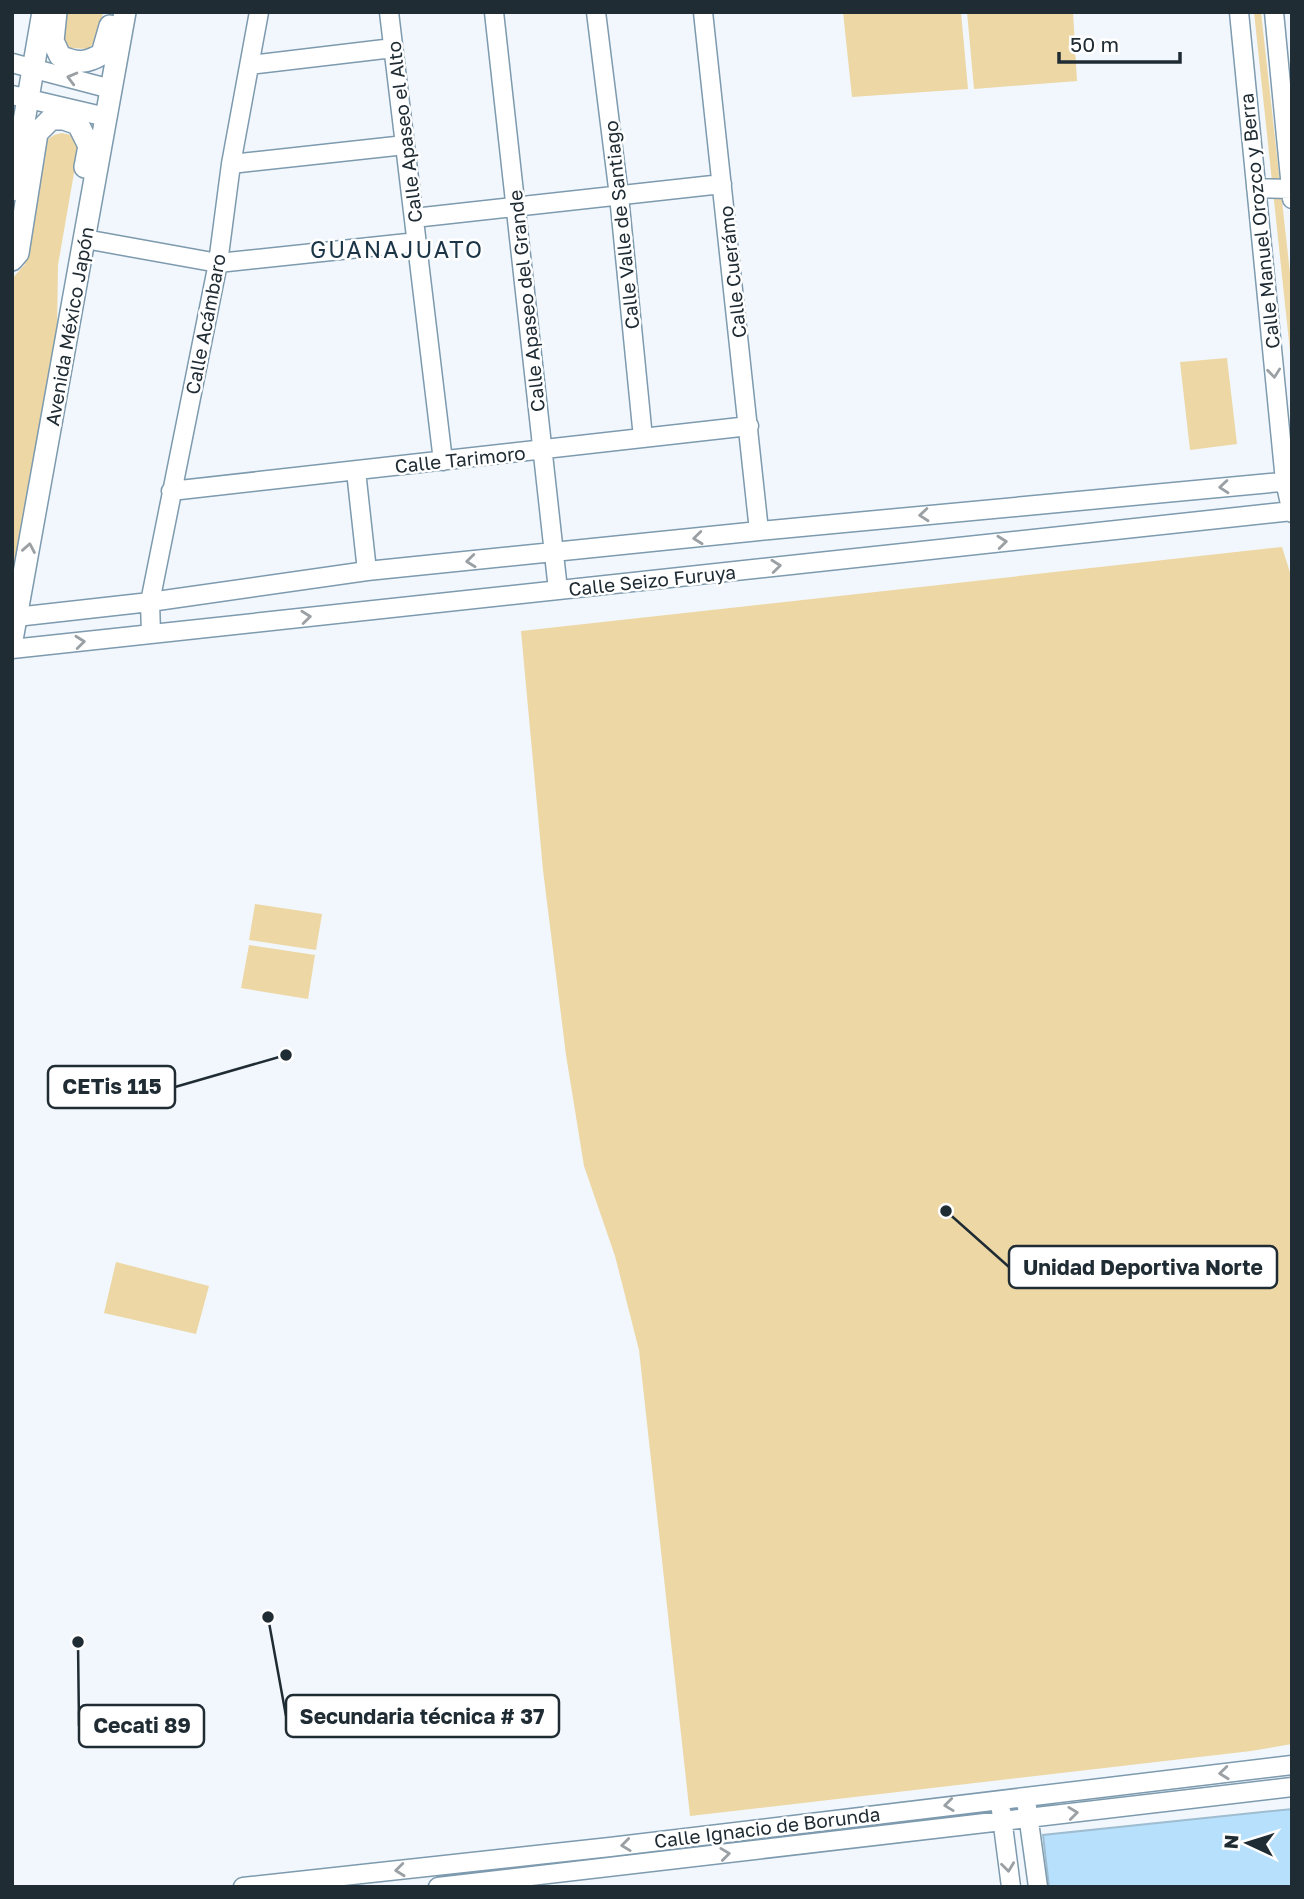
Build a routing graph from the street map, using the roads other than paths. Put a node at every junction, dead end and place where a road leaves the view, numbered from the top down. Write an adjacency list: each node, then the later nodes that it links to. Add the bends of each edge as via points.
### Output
1 (43, 12): 15 (main road)
2 (56, 12): 3 (main road, via 53,41 60,56 89,62 102,54)
3 (113, 12)
4 (125, 12): 16 (main road, Avenida México Japón)
5 (259, 12): 14 (street, Calle Acámbaro)
6 (389, 12): 12 (street, Calle Apaseo el Alto)
7 (494, 12): 27 (street, Calle Apaseo del Grande)
8 (596, 12): 26 (street, Calle Valle de Santiago)
9 (703, 12): 22 (street, Calle Cuerámo)
10 (1238, 12): 23 (street, Calle Manuel Orozco y Berra)
11 (1274, 12): 17 (street, Calle Manuel Orozco y Berra)
12 (393, 48): 14 (street); 20 (street, Calle Apaseo el Alto)
13 (12, 63): 15 (street)
14 (250, 65): 21 (street, Calle Acámbaro)
15 (34, 68): 16 (street, one-way to 15); 18 (main road)
16 (111, 89): 19 (main road, Avenida México Japón)
17 (1287, 92): 25 (street, Calle Manuel Orozco y Berra)
18 (20, 97): 19 (street); 24 (main road)
19 (106, 117): 29 (main road, Avenida México Japón)
20 (405, 145): 21 (street); 28 (street, Calle Apaseo el Alto)
21 (231, 164): 32 (street, Calle Acámbaro)
22 (722, 184): 26 (street); 34 (street, Calle Cuerámo)
23 (1256, 188): 25 (street); 39 (street, Calle Manuel Orozco y Berra, one-way to 39)
24 (12, 190)
25 (1291, 192)
26 (619, 196): 27 (street); 35 (street, Calle Valle de Santiago)
27 (516, 208): 28 (street); 36 (street, Calle Apaseo del Grande)
28 (414, 218): 30 (street, Calle Apaseo el Alto)
29 (85, 239): 32 (street); 33 (main road, Avenida México Japón)
30 (417, 242): 32 (street); 37 (street, Calle Apaseo el Alto)
31 (12, 260): 33 (main road, via 18,253 37,133 51,119 78,124 89,146 68,264)
32 (218, 263): 40 (street, Calle Acámbaro)
33 (70, 315): 47 (main road, Avenida México Japón, one-way to 33)
34 (749, 426): 35 (street, Calle Tarimoro); 42 (street, Calle Cuerámo)
35 (643, 438): 36 (street, Calle Tarimoro)
36 (542, 450): 37 (street, Calle Tarimoro); 43 (street, Calle Apaseo del Grande)
37 (443, 461): 38 (street, Calle Tarimoro)
38 (356, 471): 40 (street, Calle Tarimoro); 44 (street)
39 (1288, 481): 41 (street, Calle Manuel Orozco y Berra); 42 (street, Calle Seizo Furuya, one-way to 42)
40 (171, 491): 46 (street, Calle Acámbaro)
41 (1292, 511): 45 (street, Calle Seizo Furuya, one-way to 41)
42 (759, 531): 43 (street, Calle Seizo Furuya, one-way to 43)
43 (554, 553): 44 (street, Calle Seizo Furuya, one-way to 44); 45 (street, Calle Apaseo del Grande)
44 (367, 572): 46 (street, Calle Seizo Furuya)
45 (558, 590): 48 (street, Calle Seizo Furuya, one-way to 45)
46 (150, 603): 47 (street, Calle Seizo Furuya); 48 (street, Calle Acámbaro)
47 (16, 617): 49 (main road, Avenida México Japón)
48 (151, 634): 50 (street, Calle Seizo Furuya, one-way to 48)
49 (12, 640)
50 (12, 649)
51 (1292, 1765): 53 (street, Calle Ignacio de Borunda, one-way to 53)
52 (1292, 1787): 55 (street, Calle Ignacio de Borunda, one-way to 52)
53 (1025, 1796): 54 (street, Calle Ignacio de Borunda); 55 (street)
54 (999, 1799): 56 (street); 57 (street, Calle Ignacio de Borunda, one-way to 57)
55 (1029, 1818): 56 (street, Calle Ignacio de Borunda); 60 (street)
56 (1003, 1821): 58 (street, Calle Ignacio de Borunda, one-way to 56); 59 (street, one-way to 59)
57 (243, 1887)
58 (438, 1887)
59 (1011, 1887)
60 (1038, 1887)

